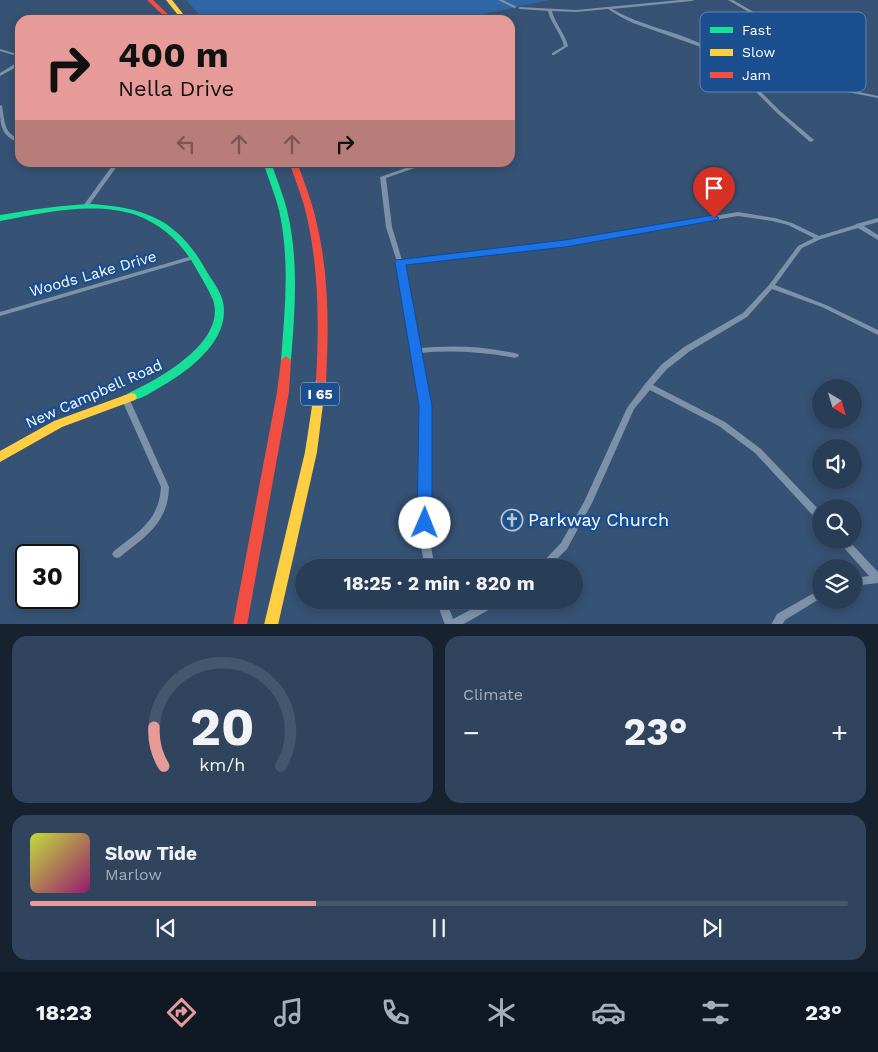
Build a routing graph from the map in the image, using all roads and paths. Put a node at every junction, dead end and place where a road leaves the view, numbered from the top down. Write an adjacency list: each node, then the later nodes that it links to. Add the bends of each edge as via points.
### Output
1 (150, 0): 11 (main road)
2 (169, 0): 12 (main road)
3 (500, 0): 6 (street)
4 (692, 0): 8 (street)
5 (730, 0): 10 (street)
6 (515, 7)
7 (520, 8): 9 (street)
8 (610, 9): 9 (street); 13 (street, via 632,22)
9 (550, 10): 16 (street, via 566,46)
10 (750, 12)
11 (166, 15)
12 (180, 15)
13 (700, 46)
14 (0, 50): 15 (street)
15 (15, 54)
16 (554, 54)
17 (15, 67): 18 (street)
18 (0, 75)
19 (760, 92): 24 (street)
20 (854, 92): 21 (street)
21 (878, 97)
22 (0, 106): 23 (street, via 4,133)
23 (15, 140)
24 (811, 140)
25 (114, 167): 29 (street)
26 (270, 167): 55 (main road, I 65, via 283,210 290,265 290,308 283,392)
27 (295, 167): 56 (main road, I 65, via 318,257 325,339 308,475)
28 (414, 167): 36 (street, via 383,177 389,227)
29 (85, 207): 30 (main road); 35 (main road, via 118,210 159,223 176,236)
30 (0, 218)
31 (878, 220): 32 (street)
32 (858, 225): 33 (street); 34 (street)
33 (819, 238): 36 (street, via 790,224 738,214 565,244); 37 (street, via 800,247)
34 (878, 238)
35 (192, 258): 38 (street, Woods Lake Drive); 43 (main road, New Campbell Road, via 218,301 220,317 209,340 173,375)
36 (400, 262): 40 (street)
37 (771, 286): 39 (street, via 824,306); 42 (street, via 745,315 687,349 664,367)
38 (0, 314)
39 (878, 333)
40 (416, 351): 41 (street, via 470,348); 48 (street, via 426,406 424,536)
41 (515, 356)
42 (648, 386): 45 (street, via 722,424 758,451); 49 (street, via 631,408 588,503 564,546)
43 (125, 398): 44 (main road, New Campbell Road, via 44,431); 47 (street, via 165,487 166,501 145,531)
44 (0, 457)
45 (812, 508)
46 (850, 549): 50 (street)
47 (117, 554)
48 (428, 559)
49 (550, 559)
50 (878, 579): 51 (street)
51 (862, 581)
52 (812, 598): 58 (street, via 781,617)
53 (445, 609): 57 (street)
54 (480, 609): 57 (street)
55 (240, 624)
56 (270, 624)
57 (451, 624)
58 (776, 624)

